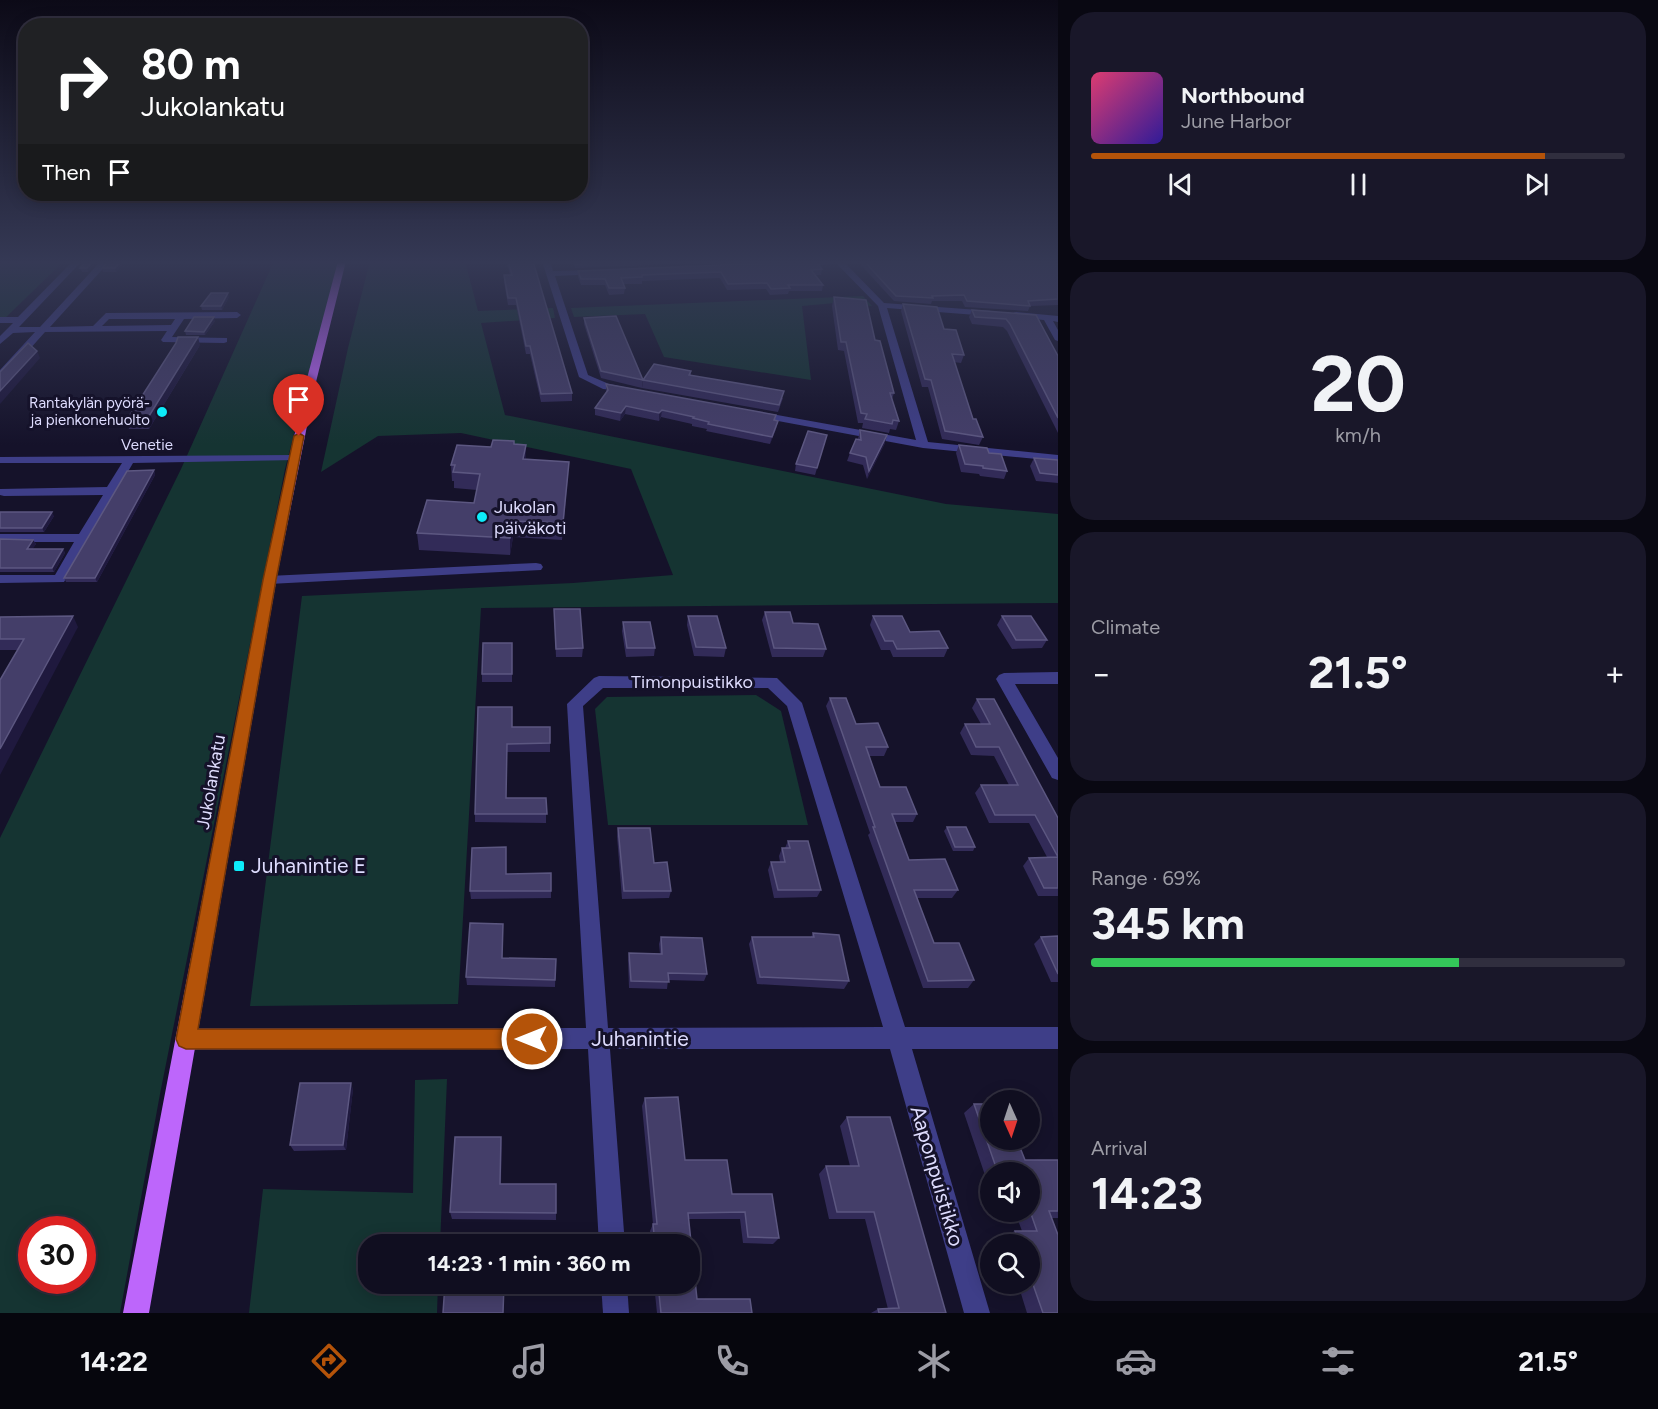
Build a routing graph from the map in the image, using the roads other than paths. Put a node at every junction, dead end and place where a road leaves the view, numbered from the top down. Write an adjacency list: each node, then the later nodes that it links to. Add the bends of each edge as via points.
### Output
1 (19, 322): 12 (street)
2 (49, 322): 11 (street)
3 (101, 322): 9 (street)
4 (177, 322): 10 (street)
5 (325, 322): 20 (main road, Jukolankatu)
6 (566, 322): 17 (street, via 584,377 607,387)
7 (887, 322): 19 (street)
8 (1049, 322): 13 (street)
9 (96, 328): 10 (street); 11 (street)
10 (173, 328): 14 (street, via 166,340)
11 (43, 329): 12 (street); 16 (street)
12 (11, 330): 15 (street)
13 (1058, 338)
14 (224, 340)
15 (0, 341)
16 (0, 375)
17 (642, 393)
18 (747, 413): 19 (street)
19 (923, 445): 21 (street)
20 (294, 458): 23 (street, Venetie); 30 (main road, Jukolankatu)
21 (1058, 458)
22 (0, 460): 23 (street, Venetie)
23 (129, 460): 24 (street)
24 (112, 491): 25 (street); 27 (street)
25 (4, 492)
26 (0, 538): 27 (street)
27 (84, 538): 29 (street, via 59,579)
28 (536, 567): 30 (street)
29 (0, 579)
30 (269, 580): 34 (main road, Jukolankatu)
31 (1058, 678): 32 (street, via 1004,679)
32 (1058, 773)
33 (1058, 1038): 36 (street, Juhanintie)
34 (186, 1039): 35 (street, Juhanintie); 39 (main road, Jukolankatu)
35 (598, 1039): 36 (street, Juhanintie); 36 (street, Timonpuistikko, via 575,704 599,681 772,682 794,703); 37 (street)
36 (898, 1040): 41 (street, Aaponpuistikko)
37 (611, 1234)
38 (615, 1294): 40 (street)
39 (136, 1313)
40 (616, 1313)
41 (977, 1313)

